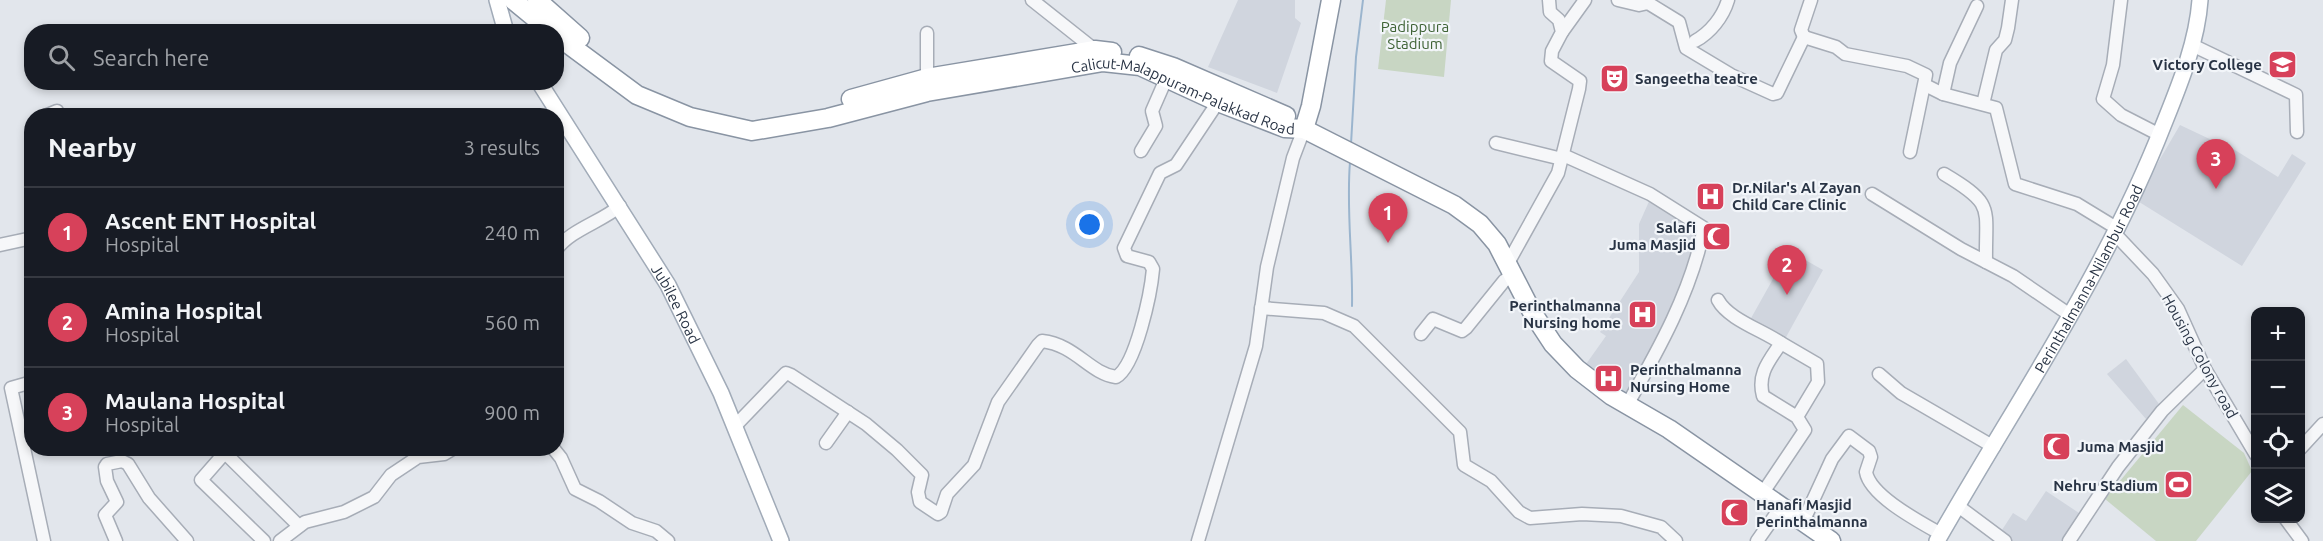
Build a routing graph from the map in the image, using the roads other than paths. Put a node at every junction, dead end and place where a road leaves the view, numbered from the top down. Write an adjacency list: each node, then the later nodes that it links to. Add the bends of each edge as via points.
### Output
1 (497, 0): 15 (main road)
2 (513, 0): 16 (highway)
3 (537, 0): 17 (highway)
4 (1032, 0): 25 (street)
5 (1331, 0): 36 (highway)
6 (1549, 0): 19 (street, via 1550,12 1559,20)
7 (1585, 0): 19 (street)
8 (1618, 0): 21 (street, via 1648,3 1658,9 1679,22 1686,48 1773,94 1787,75)
9 (1728, 0): 23 (street, via 1724,15)
10 (1811, 0): 21 (street, via 1801,30)
11 (2012, 0): 33 (street, via 2005,40 1996,50)
12 (2121, 0): 38 (street, via 2113,65 2103,99 2121,115)
13 (2200, 0): 24 (main road, Perinthalmanna-Nilambur Road)
14 (1977, 6): 31 (street, via 1950,63)
15 (504, 24)
16 (542, 24)
17 (563, 24)
18 (564, 25): 27 (highway, via 623,72 658,93 704,110 748,119 814,110)
19 (1562, 32): 42 (street, via 1551,61 1580,81)
20 (927, 33): 27 (street)
21 (1804, 37): 29 (street, via 1836,47 1845,54 1922,71 1926,75)
22 (564, 41): 26 (highway, Calicut-Malappuram-Palakkad Road, via 637,95 690,117 752,131 828,118 927,92 1103,62)
23 (1695, 41)
24 (2192, 45): 37 (street, via 2296,95); 38 (main road, Perinthalmanna-Nilambur Road)
25 (1095, 50): 26 (highway, via 1128,53); 27 (highway)
26 (1143, 63): 28 (highway, Calicut-Malappuram-Palakkad Road); 36 (highway, via 1173,67 1288,117)
27 (927, 78)
28 (1166, 79): 32 (highway, Calicut-Malappuram-Palakkad Road); 40 (street, via 1152,111 1156,126)
29 (1925, 85): 31 (street); 41 (street)
30 (544, 90): 34 (main road, Jubilee Road)
31 (1943, 94): 33 (street)
32 (1218, 102): 36 (highway, Calicut-Malappuram-Palakkad Road, via 1285,128); 61 (street, via 1176,165 1160,173 1124,248 1127,256 1149,262 1153,269 1140,328 1127,368 1121,374 1109,376 1082,357 1042,341 998,402 974,465 947,494 938,514 920,502 920,472)
33 (1983, 104): 46 (street, Housing Colony road, via 1996,108 1999,115 2015,184 2077,204)
34 (556, 108)
35 (564, 120): 45 (main road, Jubilee Road)
36 (1304, 129): 51 (highway, Calicut-Malappuram-Palakkad Road, via 1454,205 1497,244); 53 (street, via 1293,158)
37 (2297, 132)
38 (2160, 135): 46 (main road, Perinthalmanna-Nilambur Road)
39 (1496, 143): 42 (street)
40 (1142, 151)
41 (1910, 152)
42 (1562, 157): 51 (street); 60 (street, via 1650,194 1704,228 1698,256 1663,344)
43 (1944, 174): 50 (street, via 1983,204 1987,219)
44 (1872, 194): 50 (street)
45 (620, 206): 48 (street); 64 (main road, Jubilee Road, via 668,285)
46 (2116, 232): 54 (main road, Perinthalmanna-Nilambur Road); 57 (street, Housing Colony road, via 2178,309)
47 (24, 240): 49 (street)
48 (564, 242)
49 (0, 245)
50 (1986, 262): 54 (street)
51 (1511, 269): 55 (street, via 1462,331 1433,319); 60 (highway, Calicut-Malappuram-Palakkad Road, via 1553,344 1577,369)
52 (1718, 300): 56 (street, via 1726,312)
53 (1261, 308): 89 (street, via 1256,345); 90 (street, via 1324,313 1354,326 1460,432 1464,465 1491,481 1519,512 1530,518 1621,516 1661,528)
54 (2070, 315): 67 (main road, Perinthalmanna-Nilambur Road)
55 (1421, 334)
56 (1781, 343): 62 (street, via 1761,375 1760,387 1763,396); 62 (street, via 1817,364 1818,382)
57 (2205, 369): 68 (street, Housing Colony road); 94 (street, via 2162,411)
58 (1879, 374): 67 (street, via 1901,393)
59 (24, 384): 69 (street, via 11,388)
60 (1627, 405): 75 (highway, Calicut-Malappuram-Palakkad Road, via 1669,429)
61 (848, 412): 64 (street, via 786,373); 65 (street)
62 (1797, 417): 75 (street, via 1805,430)
63 (2323, 424): 66 (street)
64 (735, 426): 88 (main road, Jubilee Road)
65 (826, 443)
66 (2305, 444)
67 (1994, 447): 76 (main road, Perinthalmanna-Nilambur Road)
68 (2251, 447)
69 (24, 448)
70 (26, 456): 82 (street)
71 (223, 456): 85 (street, via 201,480)
72 (232, 456): 80 (street)
73 (427, 456): 80 (street, via 418,457 391,475 374,497 344,512)
74 (559, 456): 87 (street, via 575,489)
75 (1762, 494): 77 (highway, Calicut-Malappuram-Palakkad Road)
76 (1958, 506): 81 (main road, Perinthalmanna-Nilambur Road); 93 (street)
77 (1781, 507): 78 (highway, Calicut-Malappuram-Palakkad Road); 91 (street)
78 (1803, 522): 81 (street, via 1832,459 1849,436 1869,451 1866,471 1874,488); 92 (highway, Calicut-Malappuram-Palakkad Road)
79 (2288, 523): 95 (street)
80 (299, 526): 86 (street)
81 (1939, 538)
82 (44, 541)
83 (116, 541): 84 (street, via 105,515 117,502 107,481 105,465 123,461)
84 (187, 541)
85 (264, 541)
86 (280, 541)
87 (668, 541)
88 (781, 541)
89 (1198, 541)
90 (1677, 541)
91 (1757, 541)
92 (1830, 541)
93 (2005, 541)
94 (2068, 541)
95 (2302, 541)

